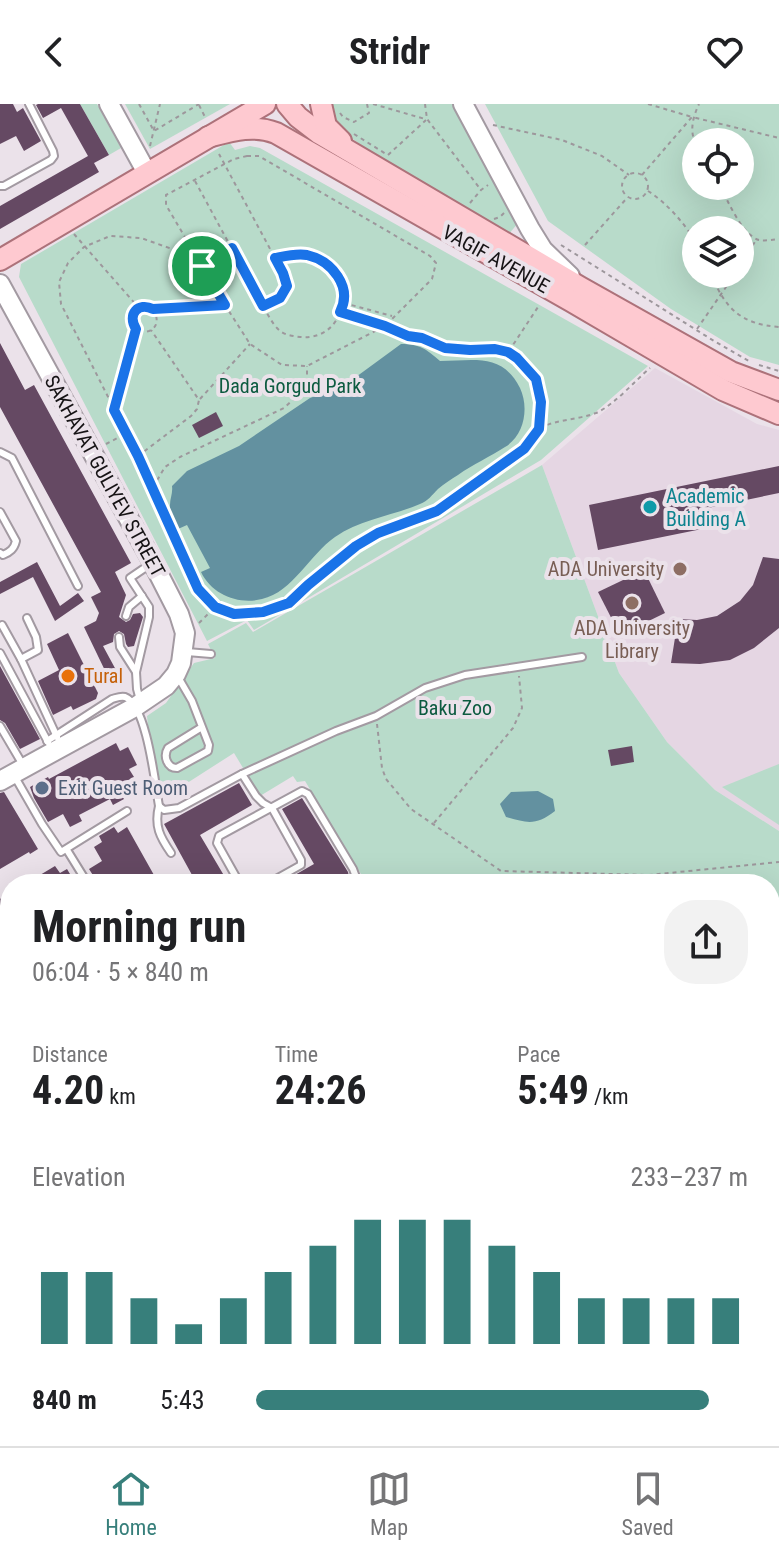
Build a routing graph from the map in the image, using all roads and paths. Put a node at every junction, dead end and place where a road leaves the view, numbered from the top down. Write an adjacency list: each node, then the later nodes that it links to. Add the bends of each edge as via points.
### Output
1 (29, 104): 31 (lane, via 54,156)
2 (109, 104): 26 (main road)
3 (139, 104): 19 (path)
4 (160, 104): 19 (path)
5 (198, 104): 19 (path); 21 (path)
6 (265, 104): 21 (main road)
7 (287, 104): 24 (main road, VAGIF AVENUE, via 307,125)
8 (367, 104): 14 (path, via 369,113 354,122)
9 (373, 104): 16 (path)
10 (425, 104): 16 (path)
11 (463, 104): 52 (main road, via 543,250)
12 (648, 104): 15 (path)
13 (699, 104): 15 (path)
14 (329, 105): 24 (main road, via 326,126)
15 (692, 117): 18 (path); 22 (path); 28 (path)
16 (427, 119): 20 (path, via 388,155); 32 (path)
17 (490, 127): 27 (path, via 562,140 602,156)
18 (692, 128)
19 (154, 131): 23 (path)
20 (351, 132)
21 (211, 136): 25 (path); 26 (main road); 77 (main road, VAGIF AVENUE, via 243,129 276,133 723,390)
22 (779, 138)
23 (150, 146)
24 (362, 160): 52 (main road, VAGIF AVENUE)
25 (225, 164): 29 (path); 48 (path); 63 (path, via 259,156 430,256 436,263 432,279)
26 (147, 173): 49 (main road)
27 (629, 175): 28 (path); 34 (path, via 622,186)
28 (642, 175): 33 (path)
29 (195, 180): 47 (path); 50 (path, via 166,195 166,205)
30 (493, 182): 32 (path)
31 (0, 186)
32 (481, 190): 36 (path)
33 (647, 190): 34 (path, via 641,197); 39 (path)
34 (629, 197): 45 (path)
35 (728, 200): 41 (path)
36 (468, 206)
37 (505, 206): 38 (path, via 505,212)
38 (492, 219)
39 (682, 222)
40 (73, 234): 46 (path)
41 (757, 239): 42 (path); 44 (path)
42 (779, 239)
43 (559, 244): 68 (path)
44 (754, 244)
45 (585, 245)
46 (84, 247): 50 (path, via 110,236 141,238); 59 (path); 76 (path, via 59,282 61,304)
47 (232, 248): 50 (path); 58 (path)
48 (275, 258): 56 (path, via 303,254 322,260 335,270); 58 (path, via 287,286 280,298)
49 (0, 260)
50 (202, 266): 57 (path)
51 (0, 284): 81 (main road, SAKHAVAT GULIYEV STREET)
52 (580, 287): 74 (main road, VAGIF AVENUE, via 731,372)
53 (716, 288): 55 (path)
54 (726, 288): 55 (path)
55 (720, 297): 65 (path, via 734,312 761,326); 68 (path)
56 (344, 303): 62 (path); 63 (path)
57 (225, 305): 61 (path); 69 (path)
58 (263, 306): 62 (path, via 278,329 306,338 320,335)
59 (138, 307): 61 (path); 66 (path, via 131,322)
60 (538, 307): 70 (path)
61 (153, 309): 67 (path, via 157,324)
62 (340, 312): 64 (path)
63 (393, 317): 64 (path)
64 (385, 326): 70 (path, via 445,348); 72 (path)
65 (779, 327)
66 (136, 329): 67 (path); 76 (path)
67 (151, 330): 75 (path)
68 (696, 330): 73 (path, via 753,363)
69 (250, 344): 72 (path, via 282,365); 75 (path)
70 (508, 352): 78 (path, via 536,379)
71 (656, 365): 78 (path, via 604,408)
72 (307, 366): 83 (path, via 307,387 284,408 180,457 165,467)
73 (779, 371)
74 (779, 390)
75 (199, 400): 82 (path, via 191,416)
76 (114, 410): 79 (path)
77 (779, 414)
78 (539, 429): 89 (path, via 524,449 437,511 356,546 289,603 234,614)
79 (126, 433): 81 (path); 82 (path)
80 (0, 452): 87 (lane, via 12,458)
81 (92, 452): 86 (main road, SAKHAVAT GULIYEV STREET)
82 (138, 456): 83 (path)
83 (152, 488): 89 (path, via 198,589)
84 (0, 512): 85 (lane, via 16,541 9,553)
85 (0, 553)
86 (153, 563): 88 (lane, via 130,578); 95 (main road, SAKHAVAT GULIYEV STREET, via 179,614)
87 (78, 586)
88 (142, 596): 90 (lane); 101 (lane, via 149,617)
89 (215, 607): 92 (path)
90 (126, 616)
91 (27, 618): 99 (lane, via 38,650)
92 (198, 624)
93 (2, 625): 99 (lane)
94 (119, 637): 101 (lane)
95 (183, 652): 97 (lane); 102 (main road, SAKHAVAT GULIYEV STREET)
96 (0, 653): 107 (lane)
97 (211, 654)
98 (582, 657): 100 (lane)
99 (21, 659): 107 (lane)
100 (518, 667): 104 (lane, via 425,688); 113 (path, via 522,708 513,728)
101 (136, 672): 103 (lane)
102 (176, 674): 103 (main road); 106 (lane)
103 (138, 705): 107 (main road); 110 (lane)
104 (376, 716): 109 (lane); 113 (path, via 386,779 411,809)
105 (0, 726): 108 (lane)
106 (202, 727): 106 (lane, via 168,748 169,765 177,768 208,751)
107 (55, 744): 108 (main road)
108 (13, 774): 114 (lane, via 56,847)
109 (242, 774): 110 (lane, via 179,808); 111 (lane, via 256,796)
110 (159, 806): 115 (lane, via 156,825)
111 (272, 808): 119 (lane, via 219,836 217,843); 120 (lane, via 301,860); 121 (lane, via 295,793 308,794)
112 (127, 811): 114 (lane)
113 (433, 824): 117 (path, via 501,871)
114 (67, 850): 118 (lane)
115 (171, 853)
116 (779, 862): 123 (path)
117 (555, 872): 122 (path)
118 (82, 874)
119 (234, 874)
120 (285, 874)
121 (355, 874)
122 (618, 874)
123 (659, 874)

